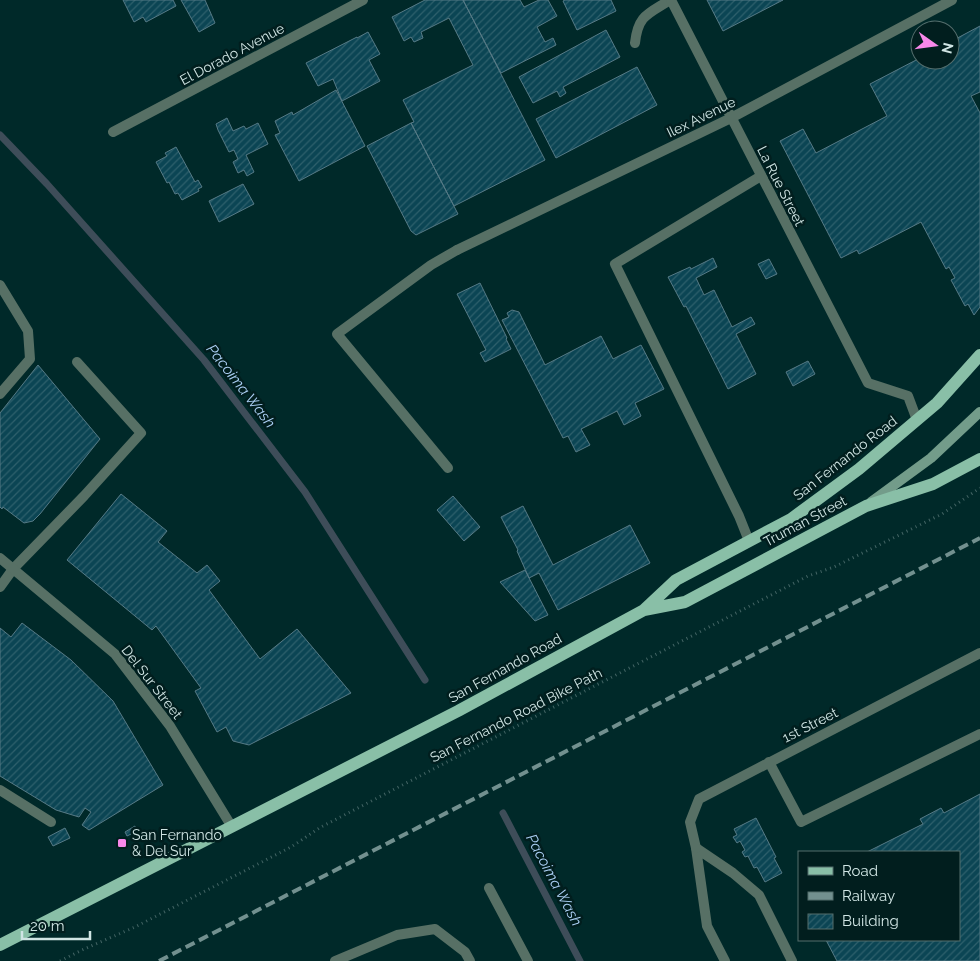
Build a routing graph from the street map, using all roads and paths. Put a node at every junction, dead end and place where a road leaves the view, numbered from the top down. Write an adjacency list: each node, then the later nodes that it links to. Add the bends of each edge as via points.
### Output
1 (363, 0): 6 (street, El Dorado Avenue)
2 (671, 0): 4 (street, via 641,19); 5 (street, La Rue Street)
3 (952, 0): 5 (street, Ilex Avenue)
4 (635, 43)
5 (731, 118): 7 (street, La Rue Street); 15 (street, Ilex Avenue, via 457,250 431,265 337,334)
6 (114, 132)
7 (761, 176): 13 (street, La Rue Street, via 868,383 908,396); 18 (street, via 615,264)
8 (0, 285): 11 (street, via 28,332 30,359)
9 (980, 354): 13 (main road, San Fernando Road, via 938,403)
10 (77, 362): 20 (street, via 141,433)
11 (0, 394)
12 (980, 412): 17 (main road, via 931,458)
13 (917, 420): 18 (main road, San Fernando Road, via 859,469 791,519)
14 (980, 459): 17 (main road, Truman Street, via 934,484)
15 (448, 468)
16 (980, 488): 32 (path, San Fernando Road Bike Path, via 942,514 800,581 321,827 291,847 135,927)
17 (866, 506): 22 (main road, Truman Street, via 685,602)
18 (749, 541): 22 (main road, San Fernando Road, via 676,580)
19 (0, 558): 20 (street, Del Sur Street)
20 (13, 569): 21 (street); 28 (street, Del Sur Street, via 115,654 170,726)
21 (0, 587)
22 (644, 610): 28 (main road, San Fernando Road, via 458,711)
23 (980, 653): 25 (street, 1st Street)
24 (980, 734): 25 (street, via 801,822)
25 (769, 762): 29 (street, 1st Street, via 699,799 690,822)
26 (0, 790): 27 (street)
27 (51, 822)
28 (232, 827): 31 (main road, San Fernando Road)
29 (696, 848): 36 (street, 1st Street, via 707,926); 37 (street, via 759,895)
30 (489, 888): 35 (street)
31 (0, 945)
32 (60, 961)
33 (335, 961): 34 (street, via 397,935 435,929 465,952)
34 (470, 961)
35 (528, 961)
36 (725, 961)
37 (792, 961)

